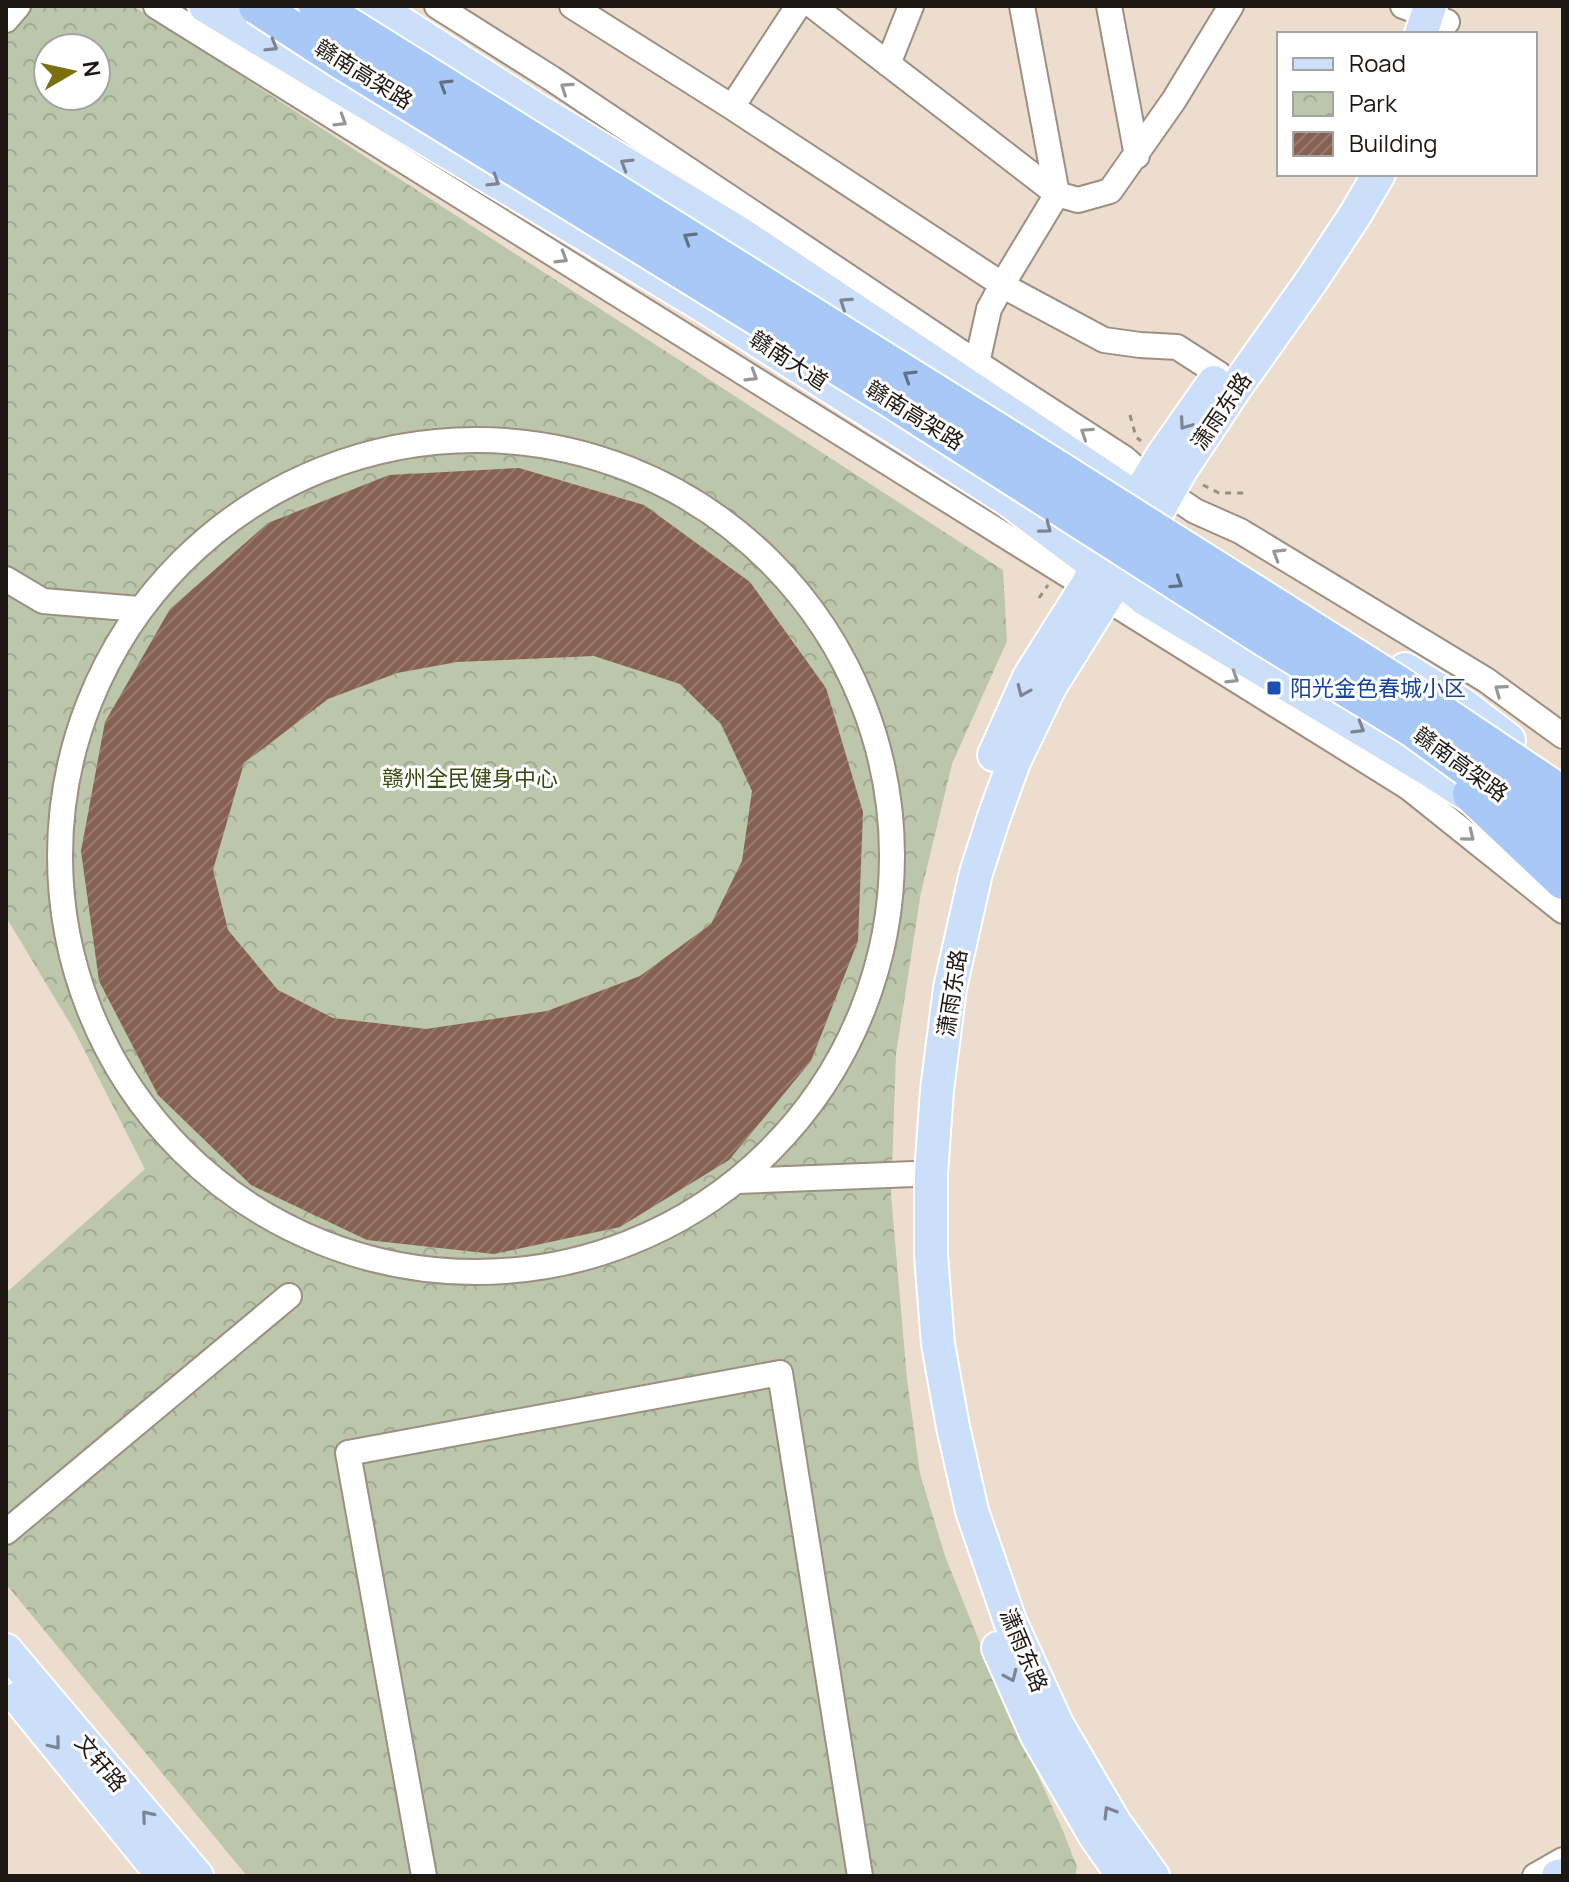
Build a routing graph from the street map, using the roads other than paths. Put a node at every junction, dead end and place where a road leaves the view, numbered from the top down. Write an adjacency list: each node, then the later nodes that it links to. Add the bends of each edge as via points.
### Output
1 (18, 6): 15 (street)
2 (156, 6): 27 (street, one-way to 27)
3 (205, 6): 27 (main road, 赣南大道, one-way to 27, via 705,307 1008,500)
4 (257, 6): 29 (highway, 赣南高架路, one-way to 29, bridge, via 1263,637)
5 (317, 6): 29 (highway, 赣南高架路, one-way to 5, bridge, via 1010,439)
6 (375, 6): 25 (main road, one-way to 6)
7 (437, 6): 23 (street, one-way to 7)
8 (572, 6): 17 (street)
9 (798, 6): 17 (street)
10 (813, 6): 16 (street)
11 (911, 6): 16 (street)
12 (1022, 6): 21 (street)
13 (1109, 6): 18 (street)
14 (1231, 6): 18 (street)
15 (6, 20)
16 (888, 64): 21 (street)
17 (732, 107): 22 (street)
18 (1137, 156): 21 (street, via 1110,191 1078,200)
19 (1353, 176): 24 (main road, 潇雨东路)
20 (1378, 176): 25 (main road, 潇雨东路, via 1236,387)
21 (1057, 194): 22 (street)
22 (1002, 285): 23 (street, via 989,309); 24 (street, via 1104,340 1177,347)
23 (977, 363): 25 (street, one-way to 23, via 1124,458)
24 (1219, 374): 25 (main road, 潇雨东路, one-way to 25, via 1162,456)
25 (1153, 496): 27 (main road, 潇雨东路); 30 (street, one-way to 25, via 1486,680 1240,531); 32 (main road, via 1462,704)
26 (6, 579): 28 (street, via 43,601)
27 (1103, 582): 35 (main road, 赣南大道, one-way to 35, via 1145,599 1429,770); 37 (street, one-way to 37, via 1132,615 1408,787); 38 (main road, 潇雨东路, one-way to 38, via 1029,677 965,839 930,986 916,1091); 52 (main road, 潇雨东路, one-way to 27, via 1057,1724 1010,1621 972,1511 953,1427 938,1344 931,1255 937,1090 950,988 976,873 1014,762)
28 (139, 609): 39 (street, via 93,690 66,779 60,871 74,963 107,1050 159,1127 226,1191 306,1238 394,1267 486,1275 577,1263 664,1231); 39 (street, via 219,525 319,467 432,439 547,443 658,478 754,543 829,632 877,738 894,853 879,969 833,1075 759,1165)
29 (1390, 697): 31 (highway, bridge); 33 (highway, 赣南高架路, bridge); 34 (highway, 赣南高架路, bridge, via 1413,729); 36 (highway, bridge)
30 (1563, 736)
31 (1563, 769)
32 (1563, 780)
33 (1563, 797)
34 (1563, 839)
35 (1563, 862)
36 (1563, 881)
37 (1563, 911)
38 (914, 1174): 39 (street); 44 (main road, 潇雨东路, one-way to 44, via 919,1341 951,1515 989,1626 1037,1736)
39 (737, 1181)
40 (289, 1296): 41 (street)
41 (6, 1532)
42 (6, 1650): 47 (main road, 文轩路, one-way to 42)
43 (6, 1683): 46 (main road, 文轩路, one-way to 46)
44 (1095, 1836): 50 (street); 51 (main road, 潇雨东路)
45 (1563, 1860): 53 (street)
46 (163, 1876)
47 (197, 1876)
48 (424, 1876): 49 (street, via 348,1453 780,1373)
49 (860, 1876)
50 (1101, 1876)
51 (1123, 1876)
52 (1153, 1876)
53 (1535, 1876)

